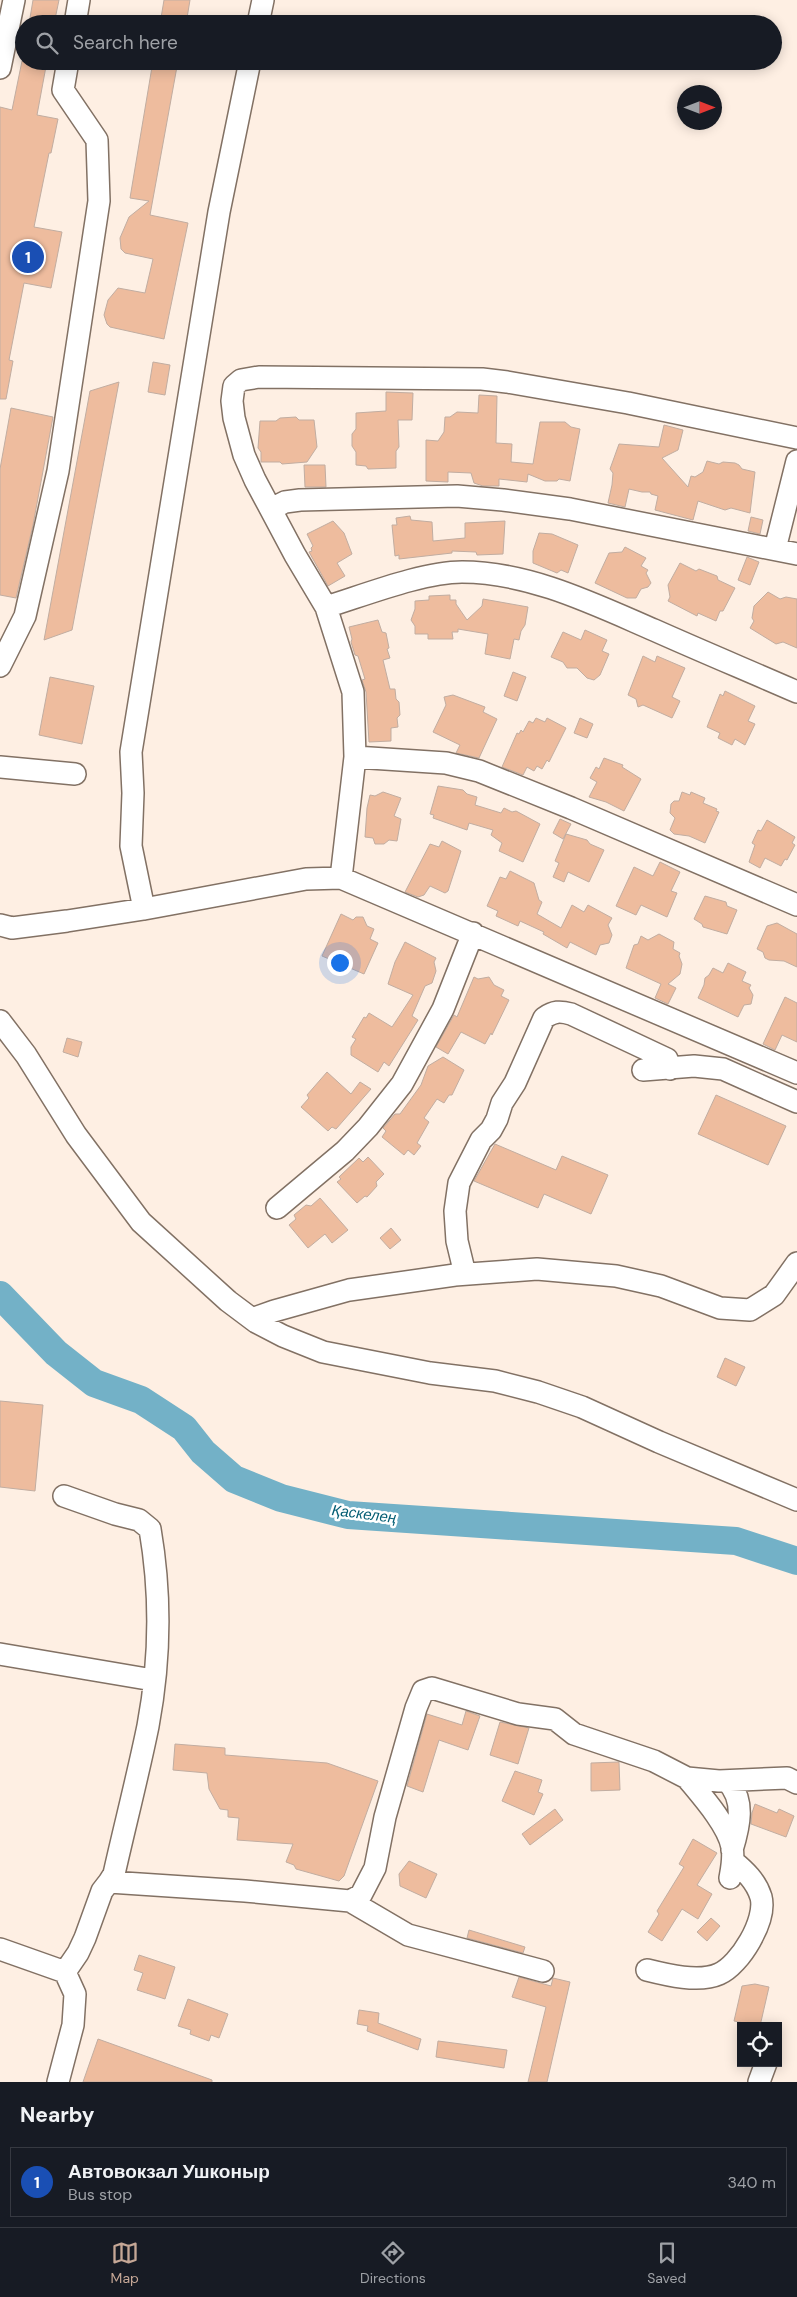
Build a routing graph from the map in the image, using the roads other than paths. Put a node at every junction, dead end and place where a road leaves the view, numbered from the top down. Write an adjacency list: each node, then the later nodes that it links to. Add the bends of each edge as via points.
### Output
1 (14, 0): 6 (lane)
2 (79, 0): 4 (lane)
3 (263, 0): 5 (lane)
4 (76, 15)
5 (260, 15)
6 (0, 68)
7 (66, 70): 15 (lane, via 63,90 97,140 99,202 58,471 25,616)
8 (248, 70): 22 (lane, via 219,212 131,752 131,846)
9 (797, 438): 11 (lane, via 628,403 482,379 249,377 234,386 234,418 244,455)
10 (797, 462): 12 (lane)
11 (270, 509): 12 (lane, via 285,502 310,499 457,496 570,509); 14 (lane)
12 (775, 549): 13 (lane)
13 (797, 554)
14 (326, 607): 16 (lane, via 430,577 461,572 496,575 571,594); 17 (lane, via 353,692)
15 (0, 666)
16 (797, 692)
17 (355, 757): 20 (lane); 21 (lane, via 446,763 479,771)
18 (0, 767): 19 (lane)
19 (75, 774)
20 (340, 878): 22 (lane, via 306,879); 24 (lane)
21 (797, 905)
22 (144, 909): 23 (lane, via 12,928)
23 (0, 925)
24 (473, 933): 28 (lane); 30 (lane, via 443,1009 402,1084 345,1151)
25 (0, 1021): 33 (lane, via 26,1055 76,1135 142,1222)
26 (670, 1069): 27 (lane); 29 (lane, via 694,1066 723,1069); 32 (lane, via 667,1059 571,1014 552,1012 544,1018 497,1119 481,1140 459,1183 455,1212 457,1241)
27 (644, 1070)
28 (797, 1073)
29 (797, 1102)
30 (277, 1208)
31 (797, 1263): 32 (lane, via 774,1295 750,1310 720,1308 661,1286 616,1276 537,1269)
32 (465, 1274): 33 (lane, via 349,1290)
33 (252, 1319): 35 (lane, via 323,1352 420,1372 495,1381 538,1392 582,1407)
34 (64, 1496): 37 (lane, via 139,1520 150,1529 156,1563 157,1631)
35 (797, 1500)
36 (0, 1654): 37 (lane)
37 (153, 1680): 42 (lane, via 148,1725 114,1874)
38 (687, 1778): 39 (lane); 41 (lane, via 722,1825); 43 (lane, via 654,1761 574,1734 555,1719 518,1714 432,1688 423,1691 385,1817 375,1868 361,1895)
39 (727, 1781): 40 (lane, via 787,1778); 41 (lane, via 734,1788 740,1812)
40 (797, 1783)
41 (732, 1863): 45 (lane, via 751,1877 761,1898 761,1912 752,1938 735,1962 718,1975 683,1979)
42 (109, 1882): 43 (lane); 47 (lane, via 102,1891 78,1953)
43 (350, 1901): 46 (lane, via 408,1935)
44 (0, 1949): 47 (lane)
45 (646, 1970)
46 (543, 1971)
47 (65, 1972): 49 (lane, via 75,1994 73,2025)
48 (765, 2067): 50 (lane)
49 (58, 2082)
50 (759, 2082)

